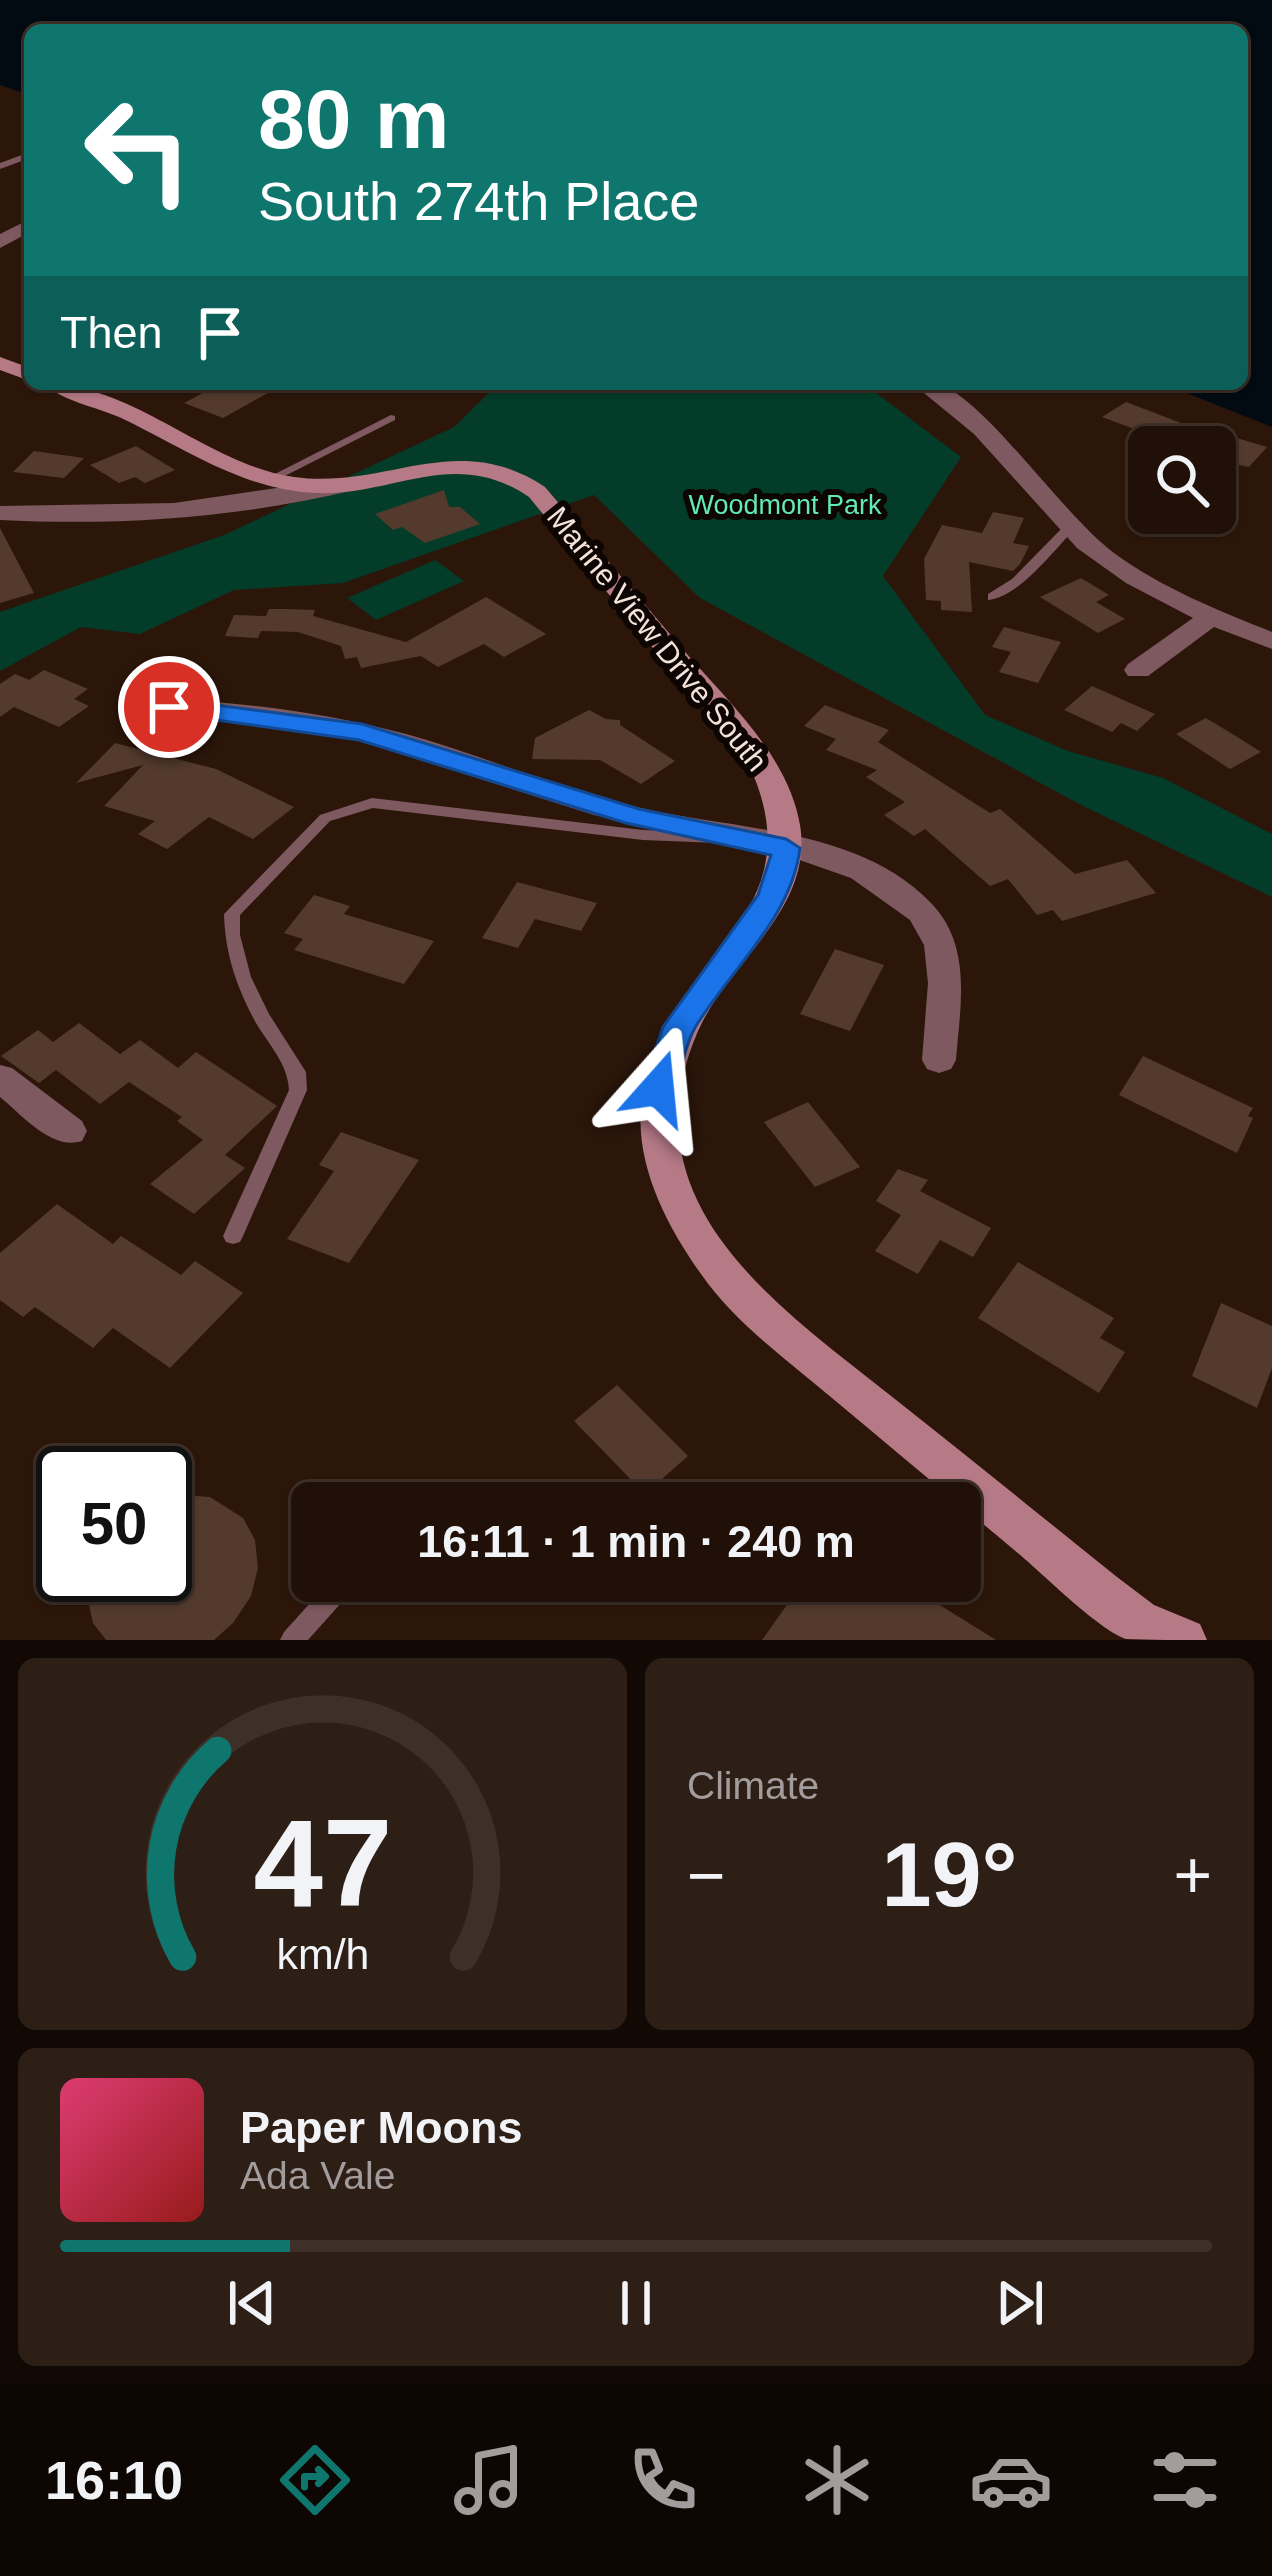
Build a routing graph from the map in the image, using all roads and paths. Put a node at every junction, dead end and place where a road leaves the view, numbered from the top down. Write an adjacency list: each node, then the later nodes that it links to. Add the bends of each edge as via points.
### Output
1 (70, 390): 4 (main road)
2 (933, 390): 9 (street, via 967,412)
3 (391, 418): 4 (lane)
4 (269, 480): 5 (main road)
5 (346, 484): 7 (street, Marine View Drive South, via 201,510); 16 (main road, Marine View Drive South, via 462,464 500,469 530,485 762,762 778,795)
6 (0, 513): 7 (street, Marine View Drive South)
7 (36, 515): 8 (street)
8 (0, 527)
9 (1070, 528): 10 (lane); 11 (street, via 1118,568)
10 (993, 596)
11 (1211, 617): 12 (street); 13 (street)
12 (1272, 641)
13 (1138, 670)
14 (135, 706): 15 (street, via 362,732 636,817)
15 (740, 839): 16 (street); 20 (lane, via 394,804 326,818 232,914 243,979 297,1072 298,1090)
16 (786, 848): 17 (street, via 867,873 922,913 946,955); 22 (main road, Marine View Drive South, via 771,898 679,1027 658,1088 656,1133 681,1213 749,1305)
17 (939, 1060)
18 (0, 1078): 19 (street)
19 (69, 1131)
20 (233, 1236)
21 (327, 1602): 23 (lane)
22 (1163, 1634)
23 (292, 1640)

